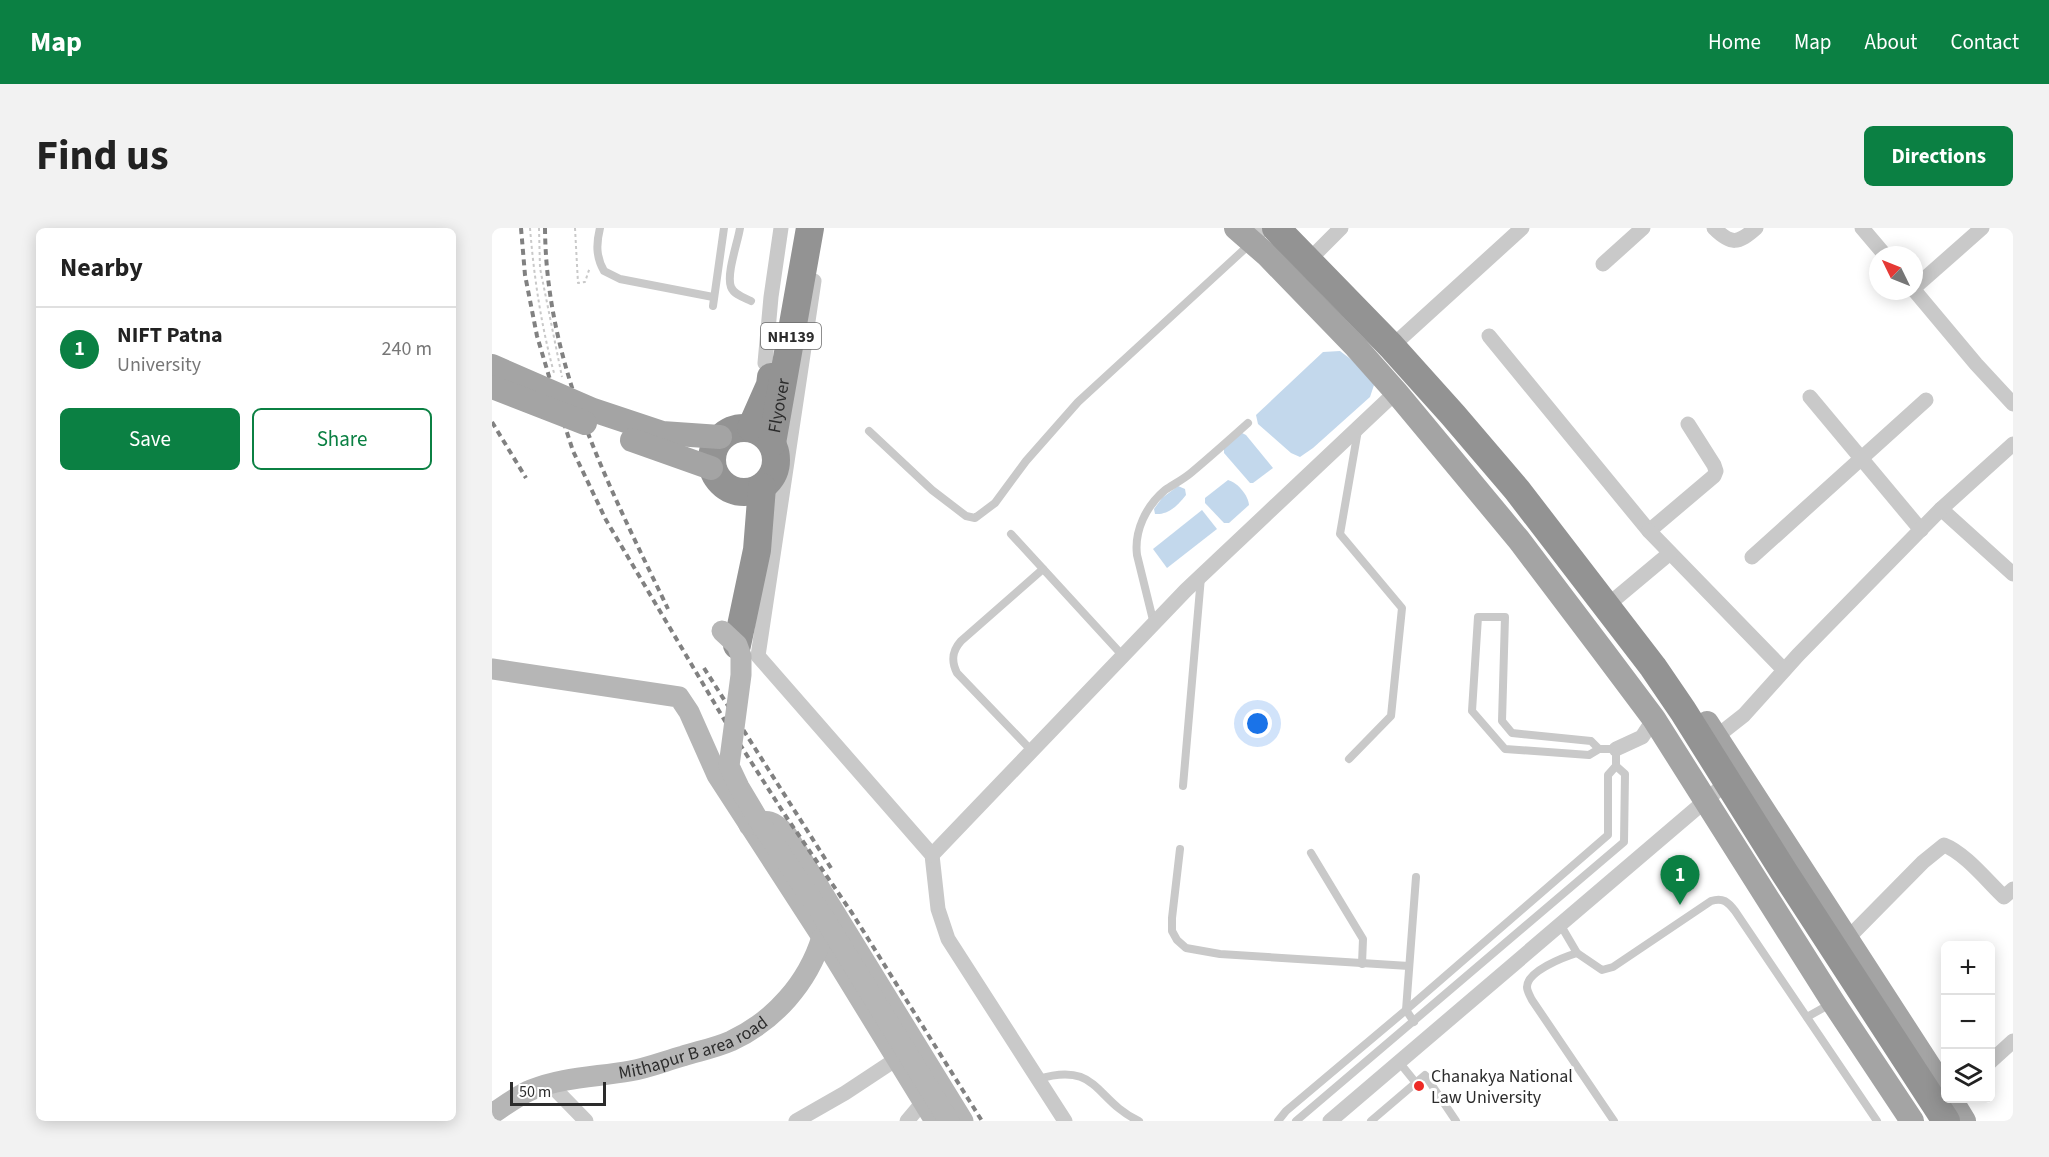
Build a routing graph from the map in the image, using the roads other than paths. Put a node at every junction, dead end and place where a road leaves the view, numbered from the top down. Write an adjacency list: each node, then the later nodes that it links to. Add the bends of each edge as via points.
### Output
1 (600, 228): 2 (lane, via 598,255 604,272 713,301)
2 (724, 228)
3 (740, 228): 23 (lane, via 731,287)
4 (781, 228): 28 (street, via 765,363)
5 (794, 228): 37 (highway, Flyover / NH139, bridge)
6 (810, 228): 37 (highway, Flyover / NH139, bridge)
7 (822, 228): 28 (street)
8 (1292, 228): 18 (main road)
9 (1341, 228): 18 (street)
10 (1522, 228): 25 (street)
11 (1643, 228): 19 (street)
12 (1714, 228): 13 (street, via 1731,242)
13 (1756, 228)
14 (1862, 228): 17 (street)
15 (1982, 228): 21 (street)
16 (1256, 231): 20 (main road); 36 (lane, via 1078,402 995,503 975,518 966,516 932,490); 58 (highway, via 1390,367 1528,528 1643,679); 112 (highway, bridge, via 1391,346 1517,490 1683,711)
17 (1877, 246)
18 (1316, 252): 20 (street); 25 (main road)
19 (1603, 264)
20 (1290, 279): 29 (main road)
21 (1923, 281)
22 (1923, 300): 32 (street)
23 (752, 301)
24 (1489, 336): 45 (street)
25 (1400, 339): 52 (main road, via 1494,446)
26 (492, 366): 38 (main road, bridge, via 593,410 662,434)
27 (492, 387): 41 (main road, bridge)
28 (799, 388): 71 (street, via 759,656)
29 (1396, 392): 35 (street); 58 (main road)
30 (1810, 398): 40 (street)
31 (1926, 400): 40 (street)
32 (2013, 404)
33 (1248, 423): 53 (lane, via 1164,492 1139,527 1137,555)
34 (1688, 424): 45 (street, via 1716,471)
35 (1358, 428): 51 (street); 63 (lane, via 1340,534 1402,608 1390,716)
36 (869, 431)
37 (761, 436): 38 (highway, Flyover, via 734,428); 42 (highway, Flyover / NH139, via 777,461 773,476)
38 (720, 437): 41 (highway, via 712,452)
39 (2013, 444): 43 (street)
40 (1862, 459): 44 (street); 48 (street)
41 (711, 468): 42 (highway, via 719,482 732,491)
42 (755, 490): 54 (highway, NH139)
43 (1941, 509): 44 (street); 50 (street)
44 (1921, 530): 57 (street)
45 (1649, 531): 47 (street)
46 (1011, 534): 49 (lane)
47 (1670, 553): 52 (street); 57 (street)
48 (1752, 556)
49 (1043, 569): 55 (lane); 62 (lane, via 961,641 953,656 957,673)
50 (2013, 574)
51 (1201, 576): 53 (street); 66 (lane)
52 (1615, 599): 59 (main road)
53 (1154, 624): 55 (street)
54 (730, 638): 99 (street, bridge, via 741,656 741,675 729,766 761,824 821,913)
55 (1123, 656): 62 (street)
56 (492, 669): 68 (street, via 679,697 717,775)
57 (1784, 670): 59 (street, via 1744,715)
58 (1666, 724): 61 (street); 67 (main road); 111 (highway, via 1734,815)
59 (1716, 737): 65 (main road)
60 (1599, 749): 60 (lane, via 1588,755 1505,749 1472,711 1478,616 1505,617 1502,721 1512,733 1591,741); 61 (lane)
61 (1617, 749): 64 (lane)
62 (1032, 751): 71 (street)
63 (1349, 759)
64 (1616, 766): 81 (lane, via 1608,775 1608,834); 83 (lane, via 1625,774 1624,842)
65 (1739, 772): 67 (street); 76 (main road)
66 (1183, 786)
67 (1705, 800): 74 (street); 80 (main road)
68 (749, 825): 75 (street); 100 (street, via 766,820 787,835)
69 (1180, 849): 78 (lane, via 1172,931 1186,948)
70 (1311, 853): 78 (lane, via 1363,939)
71 (932, 855): 88 (street, via 938,909 948,939)
72 (1416, 877): 79 (lane)
73 (2010, 898): 76 (street, via 1944,845)
74 (1559, 923): 77 (lane); 87 (street)
75 (822, 938): 86 (street); 90 (street, Mithapur B area road, via 799,985 775,1012 744,1034 633,1071)
76 (1847, 939): 91 (main road)
77 (1577, 953): 82 (lane, via 1602,970 1614,967 1711,901 1724,900 1736,911); 108 (lane, via 1542,969 1527,988)
78 (1362, 964): 79 (lane)
79 (1409, 966): 81 (lane)
80 (1833, 1002): 82 (lane); 110 (main road)
81 (1406, 1010): 83 (lane); 103 (lane)
82 (1807, 1017): 109 (lane)
83 (1414, 1022): 104 (lane)
84 (2013, 1041): 85 (street)
85 (1995, 1057)
86 (898, 1058): 92 (street); 96 (street)
87 (1399, 1062): 89 (lane); 105 (street)
88 (1038, 1079): 101 (street); 102 (lane, via 1076,1074)
89 (1416, 1083): 106 (lane); 107 (lane, via 1425,1074)
90 (550, 1084): 94 (street, Mithapur B area road); 95 (street)
91 (1941, 1084)
92 (923, 1102): 97 (street); 98 (street)
93 (1953, 1103): 113 (main road)
94 (492, 1114)
95 (586, 1121)
96 (796, 1121)
97 (907, 1121)
98 (935, 1121)
99 (949, 1121)
100 (963, 1121)
101 (1065, 1121)
102 (1139, 1121)
103 (1278, 1121)
104 (1296, 1121)
105 (1330, 1121)
106 (1371, 1121)
107 (1455, 1121)
108 (1614, 1121)
109 (1877, 1121)
110 (1912, 1121)
111 (1929, 1121)
112 (1946, 1121)
113 (1964, 1121)

